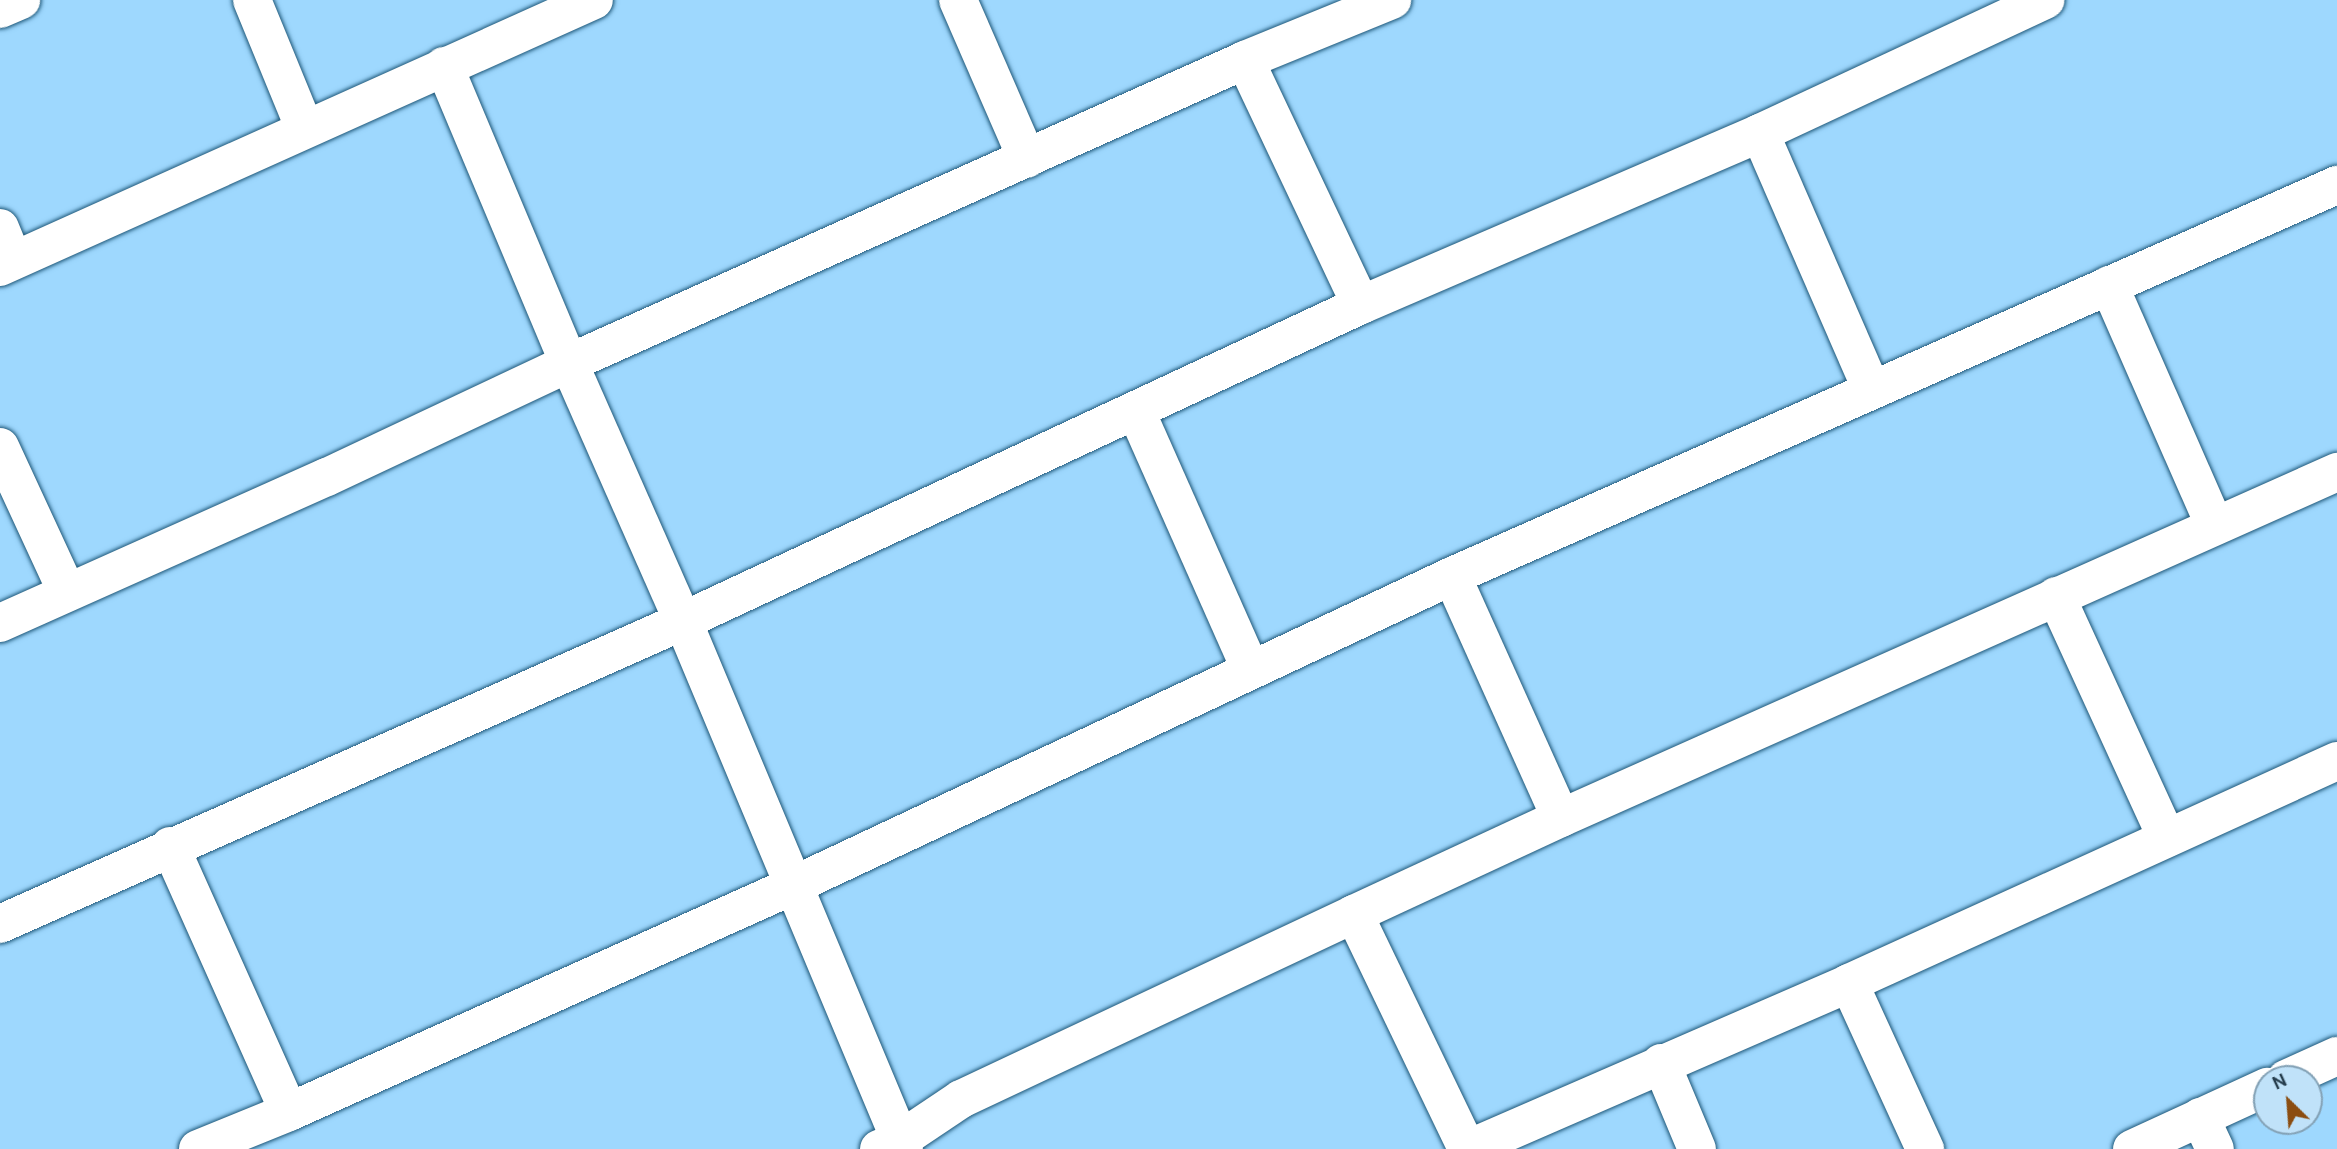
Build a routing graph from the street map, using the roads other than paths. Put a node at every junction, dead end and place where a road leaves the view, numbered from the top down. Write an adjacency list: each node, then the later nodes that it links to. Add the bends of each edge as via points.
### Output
1 (21, 0): 7 (street)
2 (252, 0): 10 (street)
3 (594, 0): 9 (street)
4 (958, 0): 12 (street)
5 (1392, 0): 8 (street)
6 (2026, 4): 11 (street)
7 (0, 9)
8 (1245, 60): 12 (street); 16 (street)
9 (444, 66): 10 (street); 17 (street)
10 (305, 129): 14 (street)
11 (1760, 133): 16 (street); 18 (street)
12 (1027, 159): 17 (street)
13 (2337, 185): 15 (street)
14 (4, 252)
15 (2109, 285): 18 (street); 22 (street)
16 (1361, 305): 19 (street)
17 (569, 363): 24 (street); 26 (street)
18 (1872, 390): 23 (street)
19 (1136, 411): 26 (street); 28 (street)
20 (0, 447): 24 (street)
21 (2337, 472): 22 (street)
22 (2215, 526): 25 (street)
23 (1452, 576): 28 (street); 30 (street)
24 (67, 593): 27 (street)
25 (2056, 596): 30 (street); 31 (street)
26 (682, 621): 32 (street); 33 (street)
27 (0, 623)
28 (1251, 670): 33 (street)
29 (2337, 761): 31 (street)
30 (1561, 818): 34 (street)
31 (2167, 838): 36 (street)
32 (170, 846): 35 (street); 41 (street)
33 (792, 886): 41 (street); 43 (street)
34 (1354, 914): 43 (street, via 961,1099); 45 (street)
35 (0, 924)
36 (1849, 983): 38 (street); 47 (street)
37 (2337, 1056): 39 (street)
38 (1661, 1063): 45 (street); 46 (street)
39 (2317, 1065)
40 (2253, 1098): 42 (street)
41 (289, 1112): 44 (street)
42 (2207, 1133): 48 (street)
43 (894, 1146)
44 (198, 1149)
45 (1468, 1149)
46 (1697, 1149)
47 (1925, 1149)
48 (2132, 1149)

